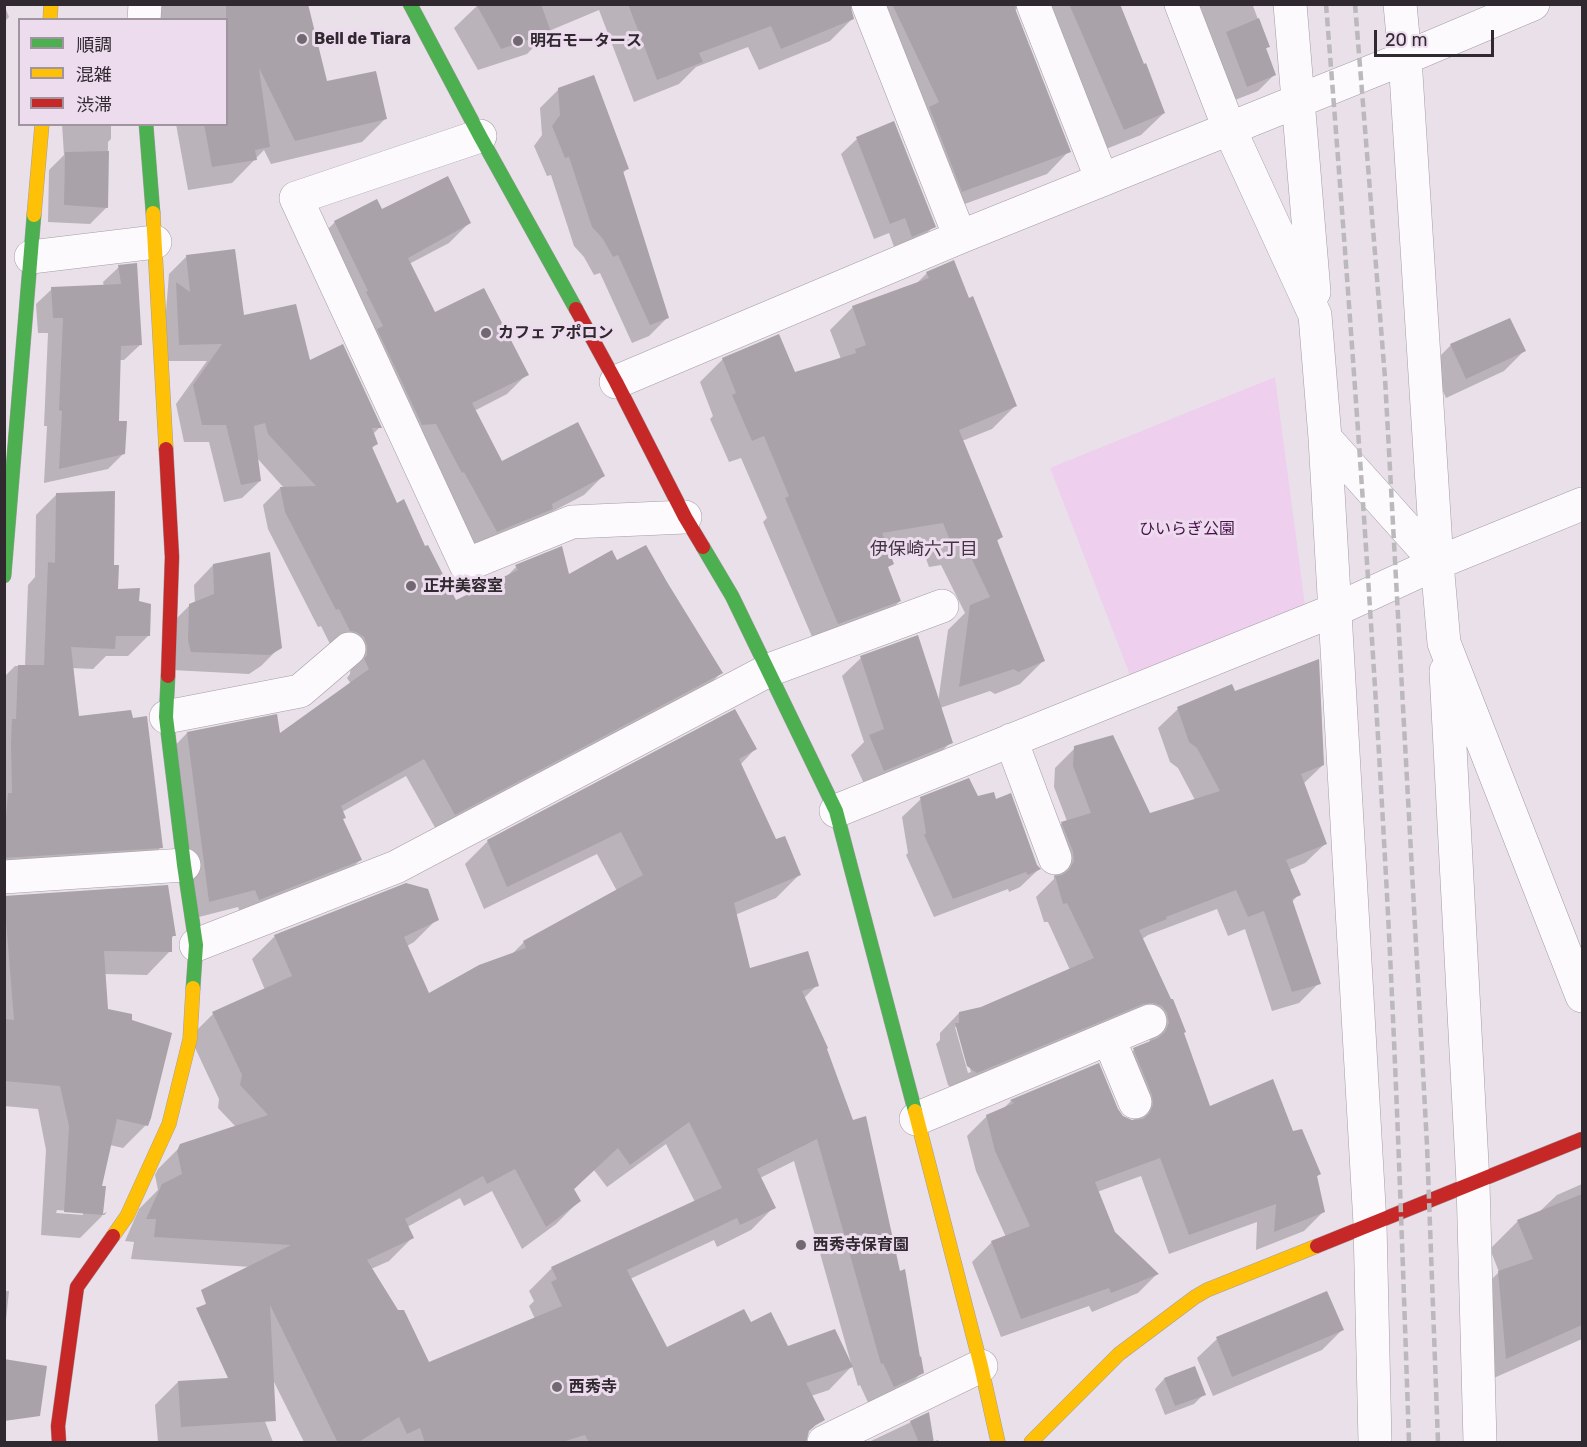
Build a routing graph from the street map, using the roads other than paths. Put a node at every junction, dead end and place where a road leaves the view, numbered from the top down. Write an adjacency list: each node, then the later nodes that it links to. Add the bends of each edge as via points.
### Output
1 (410, 4): 13 (street)
2 (868, 4): 15 (street)
3 (1033, 4): 14 (street)
4 (1181, 4): 12 (street)
5 (1290, 4): 9 (street)
6 (1400, 4): 8 (street)
7 (1533, 4): 8 (street)
8 (1405, 58): 9 (street); 23 (street)
9 (1298, 100): 12 (street); 18 (street)
10 (42, 126): 17 (street)
11 (146, 126): 16 (street)
12 (1229, 128): 14 (street); 18 (street)
13 (480, 136): 19 (street); 22 (street, via 296,198 466,565 572,522)
14 (1102, 180): 15 (street)
15 (960, 237): 19 (street)
16 (155, 242): 17 (street); 30 (street, via 172,557)
17 (31, 257): 24 (street)
18 (1315, 315): 20 (street)
19 (616, 382): 22 (street)
20 (1325, 438): 23 (street); 26 (street)
21 (1582, 504): 23 (street)
22 (685, 517): 29 (street, via 732,596)
23 (1437, 563): 26 (street); 27 (street)
24 (4, 576)
25 (942, 606): 29 (street)
26 (1335, 610): 31 (street); 44 (street)
27 (1444, 642): 37 (street); 43 (street)
28 (349, 649): 30 (street, via 300,691)
29 (769, 670): 32 (street); 36 (street, via 396,867)
30 (166, 717): 34 (street)
31 (1011, 740): 32 (street); 33 (street)
32 (836, 811): 41 (street)
33 (1055, 858)
34 (184, 865): 35 (street); 36 (street)
35 (4, 877)
36 (196, 945): 46 (street, via 190,1039 169,1124 127,1216 77,1287)
37 (1582, 996)
38 (1150, 1021): 39 (street)
39 (1109, 1039): 40 (street); 41 (street)
40 (1135, 1102)
41 (916, 1119): 45 (street)
42 (1582, 1139): 43 (street)
43 (1473, 1183): 44 (street); 51 (street)
44 (1370, 1224): 49 (street, via 1196,1297 1119,1354); 50 (street)
45 (981, 1366): 47 (street); 48 (street)
46 (59, 1443)
47 (824, 1443)
48 (998, 1443)
49 (1031, 1443)
50 (1376, 1443)
51 (1480, 1443)

